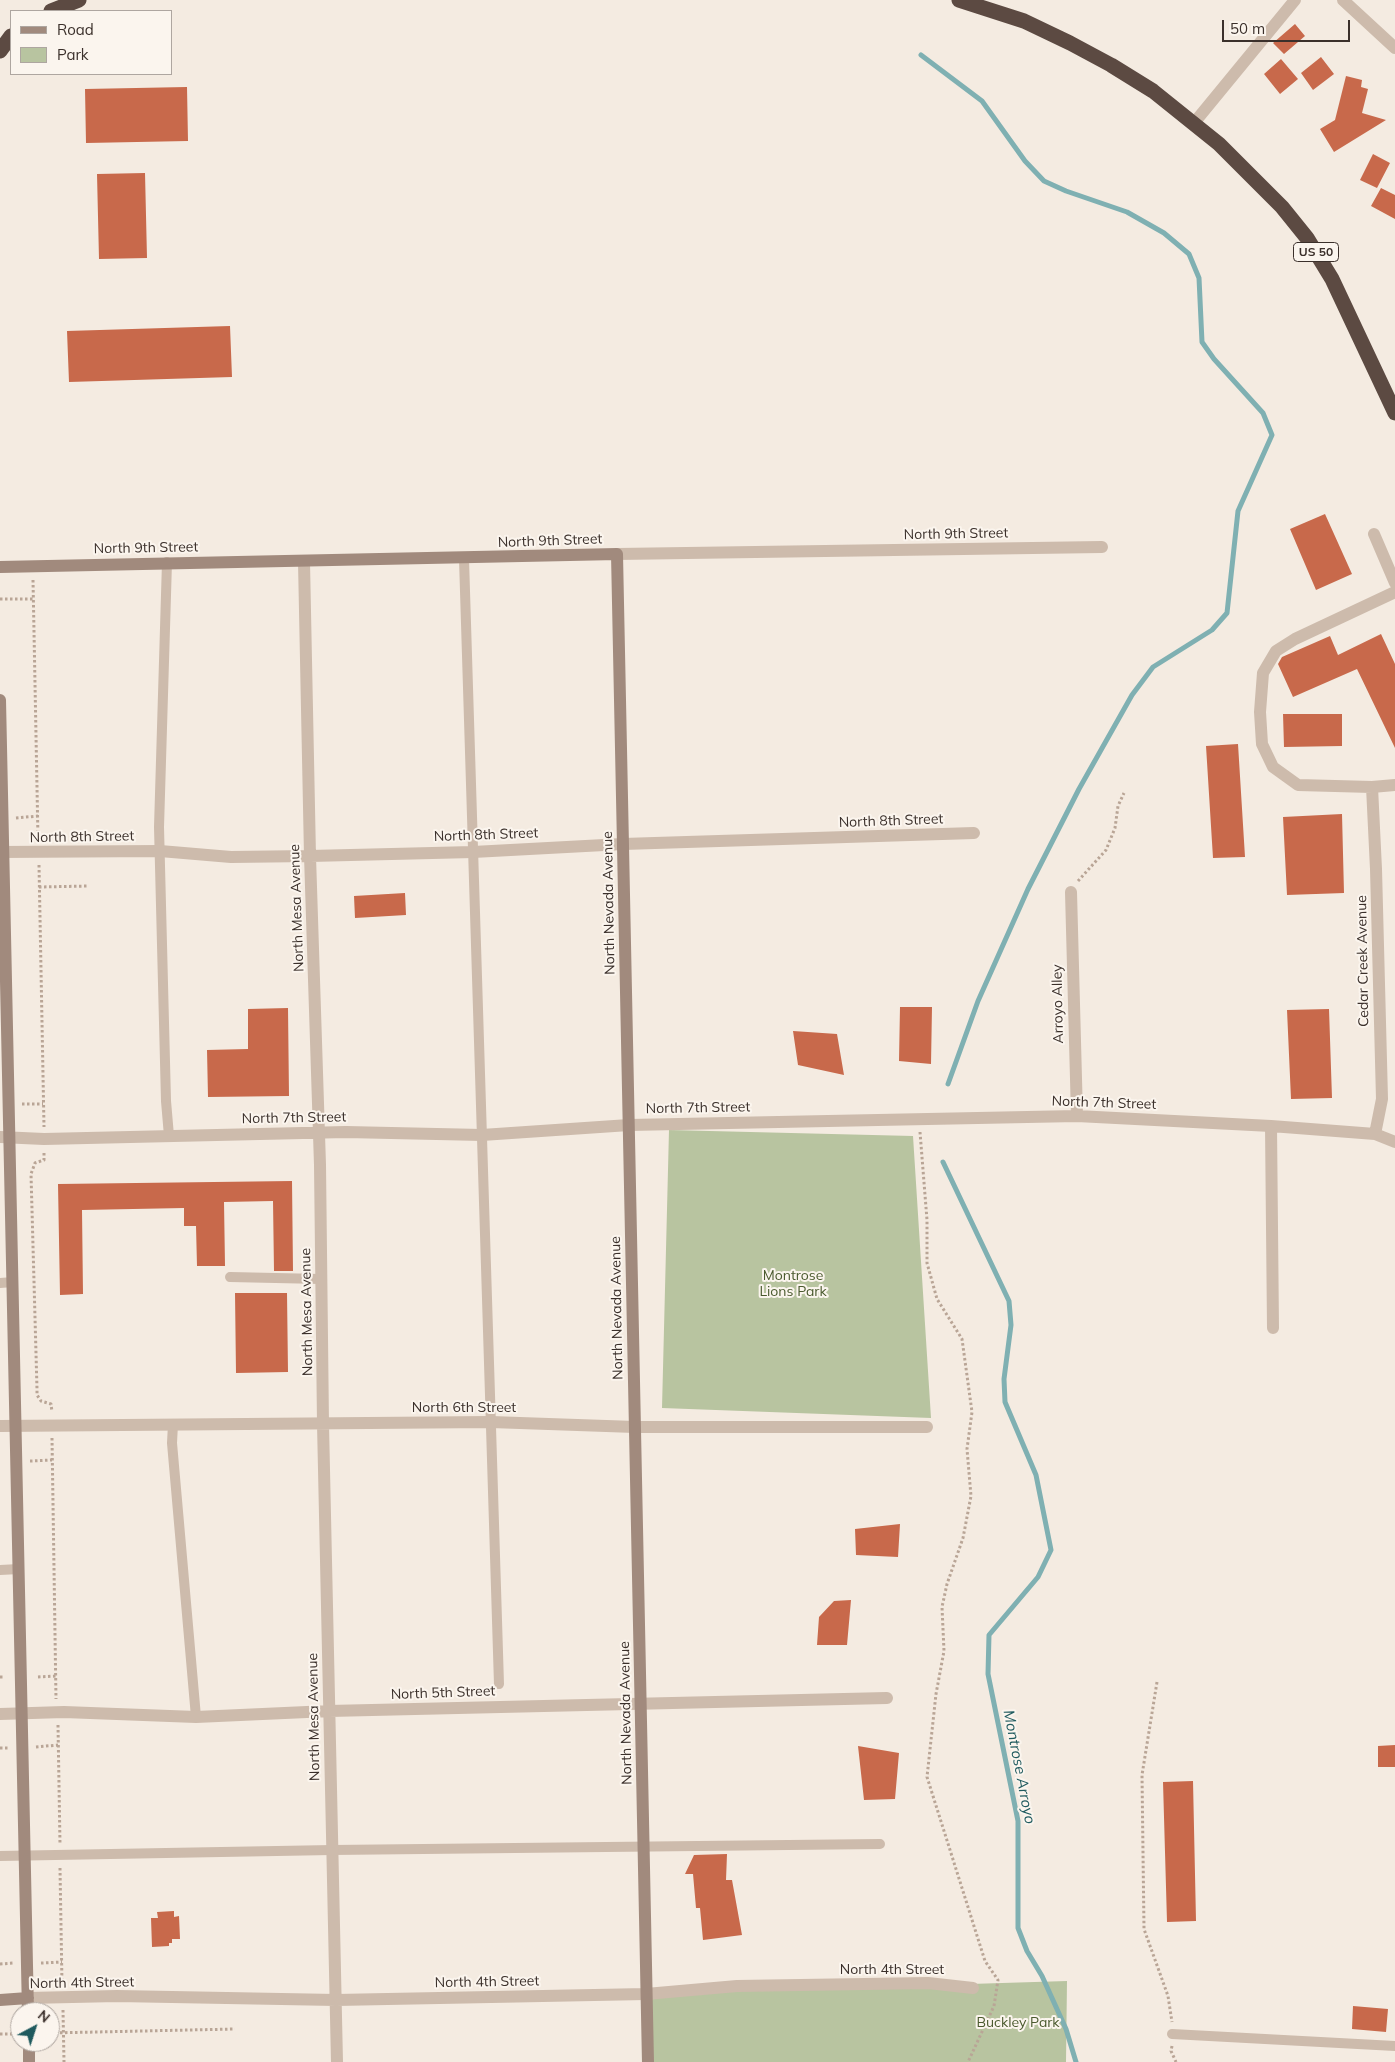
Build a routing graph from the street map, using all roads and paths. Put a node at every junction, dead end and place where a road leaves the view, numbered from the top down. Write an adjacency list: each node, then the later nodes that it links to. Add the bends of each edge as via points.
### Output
1 (79, 0): 5 (highway)
2 (959, 0): 9 (highway, US 50, via 1024,22 1070,43 1153,91)
3 (1295, 0): 9 (street)
4 (1343, 0): 7 (street)
5 (54, 10)
6 (10, 37): 8 (highway)
7 (1395, 48)
8 (0, 51)
9 (1194, 123): 10 (highway, US 50, via 1254,177 1307,238 1332,279)
10 (1395, 413)
11 (1374, 534): 19 (street)
12 (1102, 547): 13 (street, North 9th Street)
13 (617, 554): 14 (street, North 9th Street); 30 (street, North Nevada Avenue)
14 (464, 559): 16 (street, North 9th Street); 34 (lane)
15 (167, 562): 16 (street, North 9th Street); 17 (street, North 9th Street); 31 (lane)
16 (304, 562): 35 (street, North Mesa Avenue)
17 (33, 566): 18 (street, North 9th Street); 22 (path)
18 (0, 567)
19 (1395, 583)
20 (1395, 592): 25 (street, via 1276,650 1263,673 1262,744 1273,767 1298,784)
21 (0, 599): 22 (path)
22 (33, 599): 27 (path)
23 (0, 700): 32 (street)
24 (1395, 785): 25 (street)
25 (1372, 787): 44 (street, Cedar Creek Avenue, via 1382,1099)
26 (1124, 793): 38 (path, via 1106,850)
27 (38, 816): 28 (path); 33 (path)
28 (7, 818)
29 (974, 833): 30 (street, North 8th Street)
30 (623, 844): 34 (street, North 8th Street); 41 (street, North Nevada Avenue)
31 (160, 850): 33 (street, North 8th Street); 35 (street, North 8th Street, via 231,857); 46 (lane)
32 (2, 852): 33 (street, North 8th Street); 47 (street)
33 (38, 852): 37 (path)
34 (473, 852): 35 (street, North 8th Street); 45 (lane)
35 (310, 856): 43 (street, North Mesa Avenue)
36 (89, 886): 37 (path)
37 (39, 887): 48 (path)
38 (1071, 892): 39 (street, Arroyo Alley)
39 (1077, 1116): 40 (street, North 7th Street); 42 (street, North 7th Street)
40 (920, 1119): 41 (street, North 7th Street); 96 (path, via 927,1263 937,1299 962,1339 972,1412 967,1449 971,1496 963,1538 942,1607 944,1651 927,1777 985,1961 998,1980 994,2006)
41 (629, 1125): 45 (street, North 7th Street); 61 (street, North Nevada Avenue)
42 (1271, 1126): 44 (street, North 7th Street); 54 (street)
43 (318, 1133): 45 (street, North 7th Street); 46 (street, North 7th Street); 51 (street, North Mesa Avenue)
44 (1375, 1134): 49 (street, North 7th Street)
45 (482, 1135): 55 (lane)
46 (169, 1136): 48 (street, North 7th Street)
47 (5, 1137): 48 (street, North 7th Street); 52 (street)
48 (44, 1139): 58 (path, via 44,1160 35,1163 31,1174 37,1395 41,1401 52,1404)
49 (1395, 1142)
50 (230, 1277): 51 (lane)
51 (321, 1279): 57 (street, North Mesa Avenue)
52 (13, 1282): 53 (lane); 60 (street)
53 (0, 1283)
54 (1273, 1328)
55 (491, 1422): 57 (street, North 6th Street); 61 (street, North 6th Street); 68 (lane)
56 (172, 1424): 57 (street, North 6th Street); 58 (street, North 6th Street); 75 (lane)
57 (323, 1424): 71 (street, North Mesa Avenue)
58 (52, 1425): 60 (street, North 6th Street); 65 (path)
59 (0, 1426): 60 (street, North 6th Street)
60 (16, 1426): 63 (street)
61 (635, 1427): 62 (street, North 6th Street); 70 (street, North Nevada Avenue)
62 (927, 1427)
63 (19, 1569): 64 (lane); 73 (street)
64 (0, 1570)
65 (56, 1676): 66 (path); 72 (path)
66 (38, 1677)
67 (1157, 1682): 91 (path, via 1142,1774 1144,1929 1168,1996)
68 (499, 1684)
69 (887, 1698): 70 (street, North 5th Street)
70 (641, 1703): 71 (street, North 5th Street); 77 (street, North Nevada Avenue)
71 (329, 1711): 75 (street, North 5th Street); 78 (street, North Mesa Avenue)
72 (57, 1712): 73 (street, North 5th Street); 75 (street, North 5th Street); 80 (path)
73 (22, 1713): 74 (street, North 5th Street); 79 (street)
74 (0, 1714)
75 (196, 1717)
76 (880, 1844): 77 (lane)
77 (643, 1846): 78 (lane); 83 (street, North Nevada Avenue)
78 (332, 1850): 80 (lane); 87 (street, North Mesa Avenue)
79 (24, 1855): 80 (lane); 81 (lane); 84 (street)
80 (60, 1855): 85 (path)
81 (0, 1856)
82 (973, 1988): 83 (street, North 4th Street, via 928,1983 737,1986)
83 (646, 1994): 87 (street, North 4th Street); 95 (street, North Nevada Avenue)
84 (28, 1998): 85 (street, North 4th Street); 86 (street, North 4th Street); 88 (street)
85 (63, 1998): 87 (street, North 4th Street); 90 (path)
86 (0, 2000)
87 (336, 2000): 94 (street, North Mesa Avenue)
88 (28, 2002)
89 (235, 2029): 90 (path)
90 (63, 2033): 93 (path)
91 (1172, 2034): 92 (lane); 97 (path)
92 (1395, 2046)
93 (64, 2062)
94 (337, 2062)
95 (648, 2062)
96 (968, 2062)
97 (1176, 2062)

